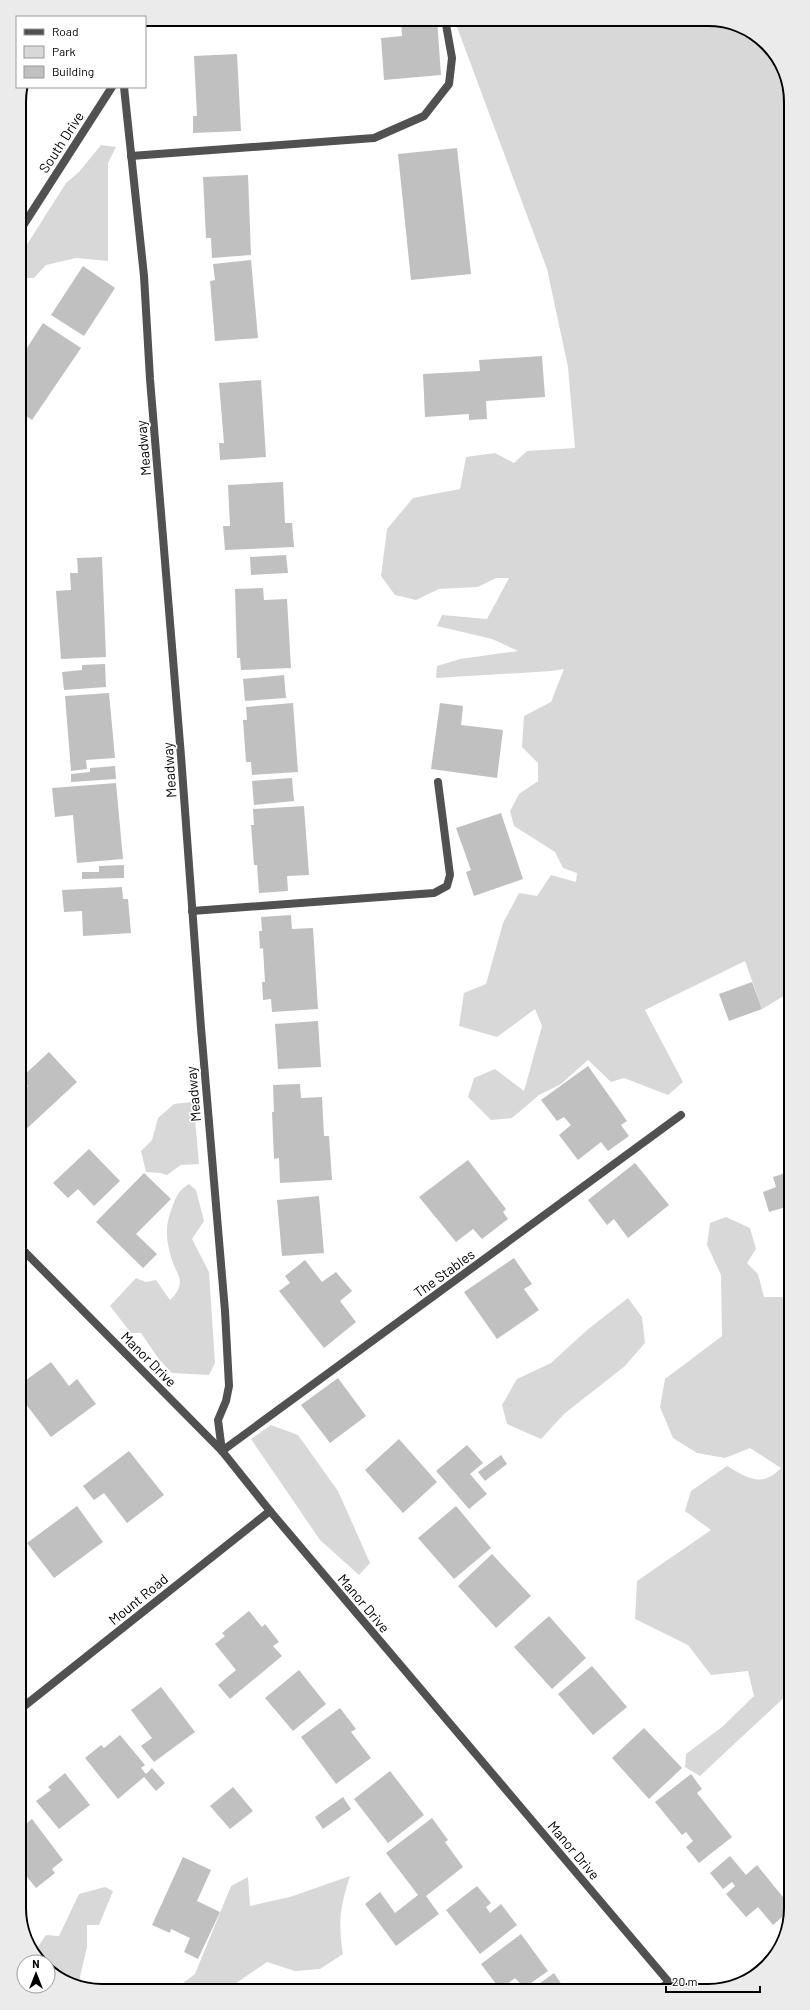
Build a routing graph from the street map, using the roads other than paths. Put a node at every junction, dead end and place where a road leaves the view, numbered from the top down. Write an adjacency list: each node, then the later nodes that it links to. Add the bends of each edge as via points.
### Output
1 (446, 26): 4 (street, via 452,58 449,84 424,116 374,138)
2 (111, 88): 5 (street, South Drive)
3 (124, 88): 4 (street, Meadway)
4 (131, 156): 7 (street, Meadway, via 144,276)
5 (26, 223)
6 (438, 782): 7 (street, via 450,875 447,886 434,892)
7 (192, 911): 10 (street, Meadway, via 218,1216 229,1386 218,1420)
8 (681, 1115): 10 (street, The Stables)
9 (26, 1253): 10 (street, Manor Drive)
10 (222, 1451): 11 (street, Manor Drive)
11 (270, 1511): 12 (street, Mount Road); 13 (street, Manor Drive)
12 (26, 1705)
13 (666, 1984)

